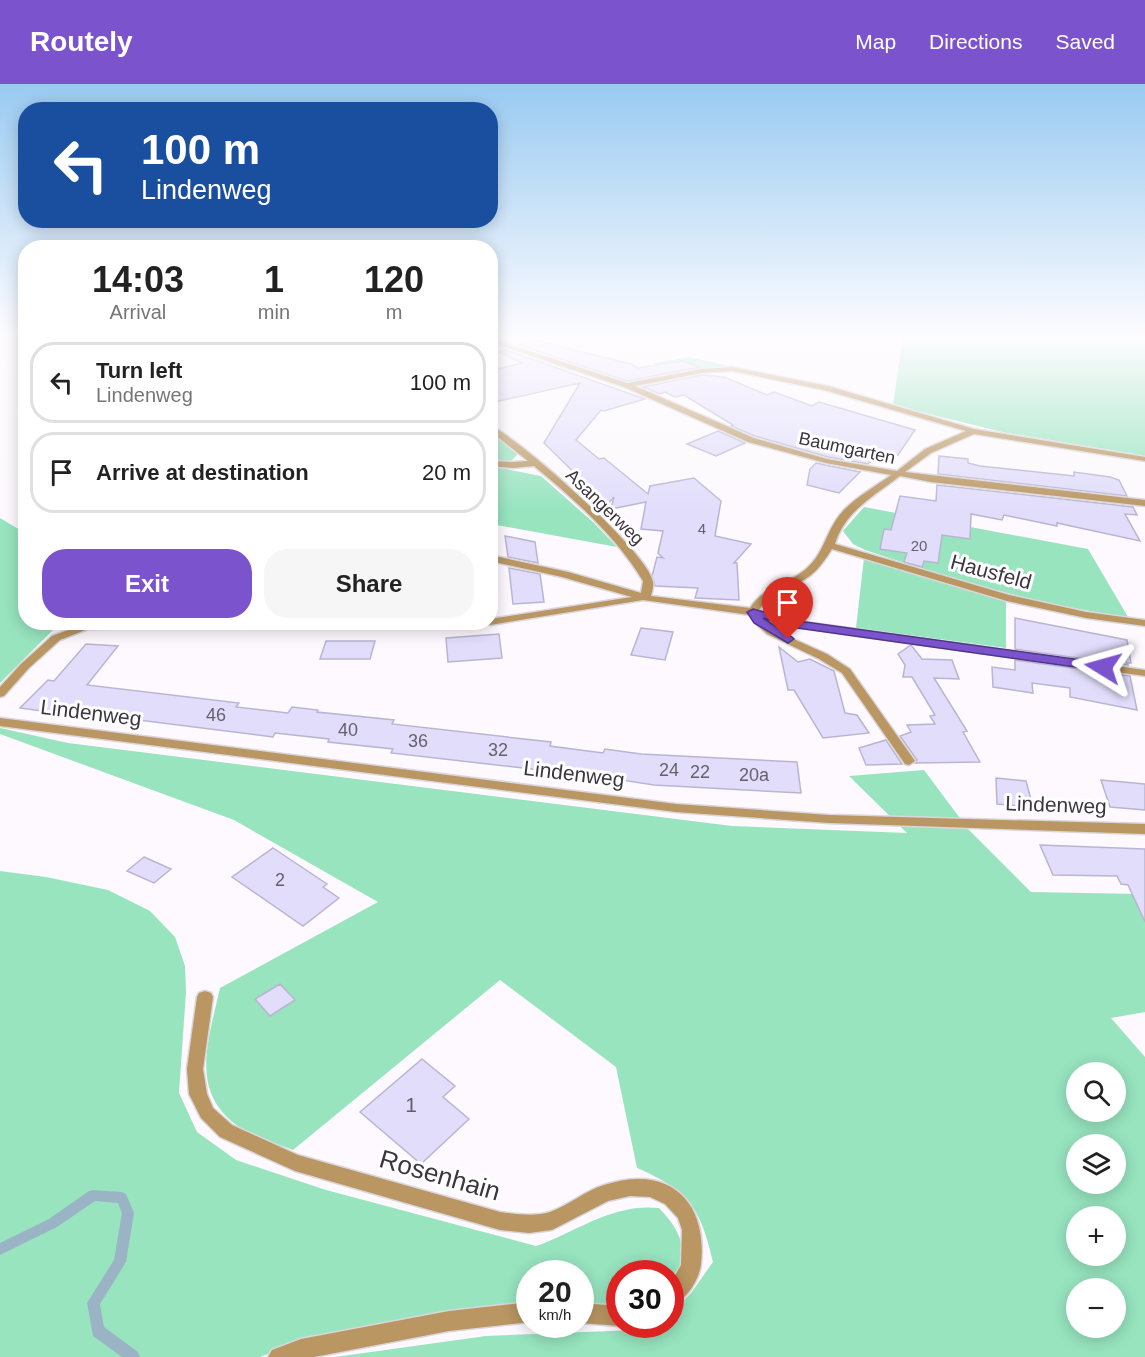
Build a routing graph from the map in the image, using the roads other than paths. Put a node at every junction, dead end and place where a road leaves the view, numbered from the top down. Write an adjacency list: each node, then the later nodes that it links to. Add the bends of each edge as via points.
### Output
1 (648, 394): 8 (street, Baumgarten, via 752,440)
2 (847, 394): 3 (street)
3 (973, 431): 5 (street); 8 (street, via 928,451)
4 (498, 433): 6 (street, Asangerweg)
5 (1145, 459)
6 (535, 463): 7 (street); 12 (street, Asangerweg, via 635,560 648,581)
7 (498, 464)
8 (897, 475): 9 (street, Baumgarten); 10 (street, via 847,512 835,528)
9 (1145, 503)
10 (831, 545): 13 (street, via 806,574 760,600); 15 (street, Hausfeld, via 1007,598)
11 (498, 560): 12 (street)
12 (646, 598): 13 (street); 14 (street)
13 (753, 612): 17 (street, via 797,624); 20 (street, via 771,631 846,671)
14 (498, 621)
15 (1145, 623)
16 (77, 630): 18 (street, via 56,638)
17 (1145, 673)
18 (0, 694)
19 (0, 722): 21 (street, Lindenweg, via 676,808 829,819)
20 (909, 761)
21 (1145, 829)
22 (205, 997): 23 (street, Rosenhain, via 195,1070 198,1094 207,1113 225,1131 295,1163 500,1221 552,1221 605,1193 630,1187 652,1188 672,1198 686,1213 692,1230 691,1266)
23 (684, 1281)
24 (516, 1314): 25 (street, via 449,1321 301,1348)
25 (279, 1357)

